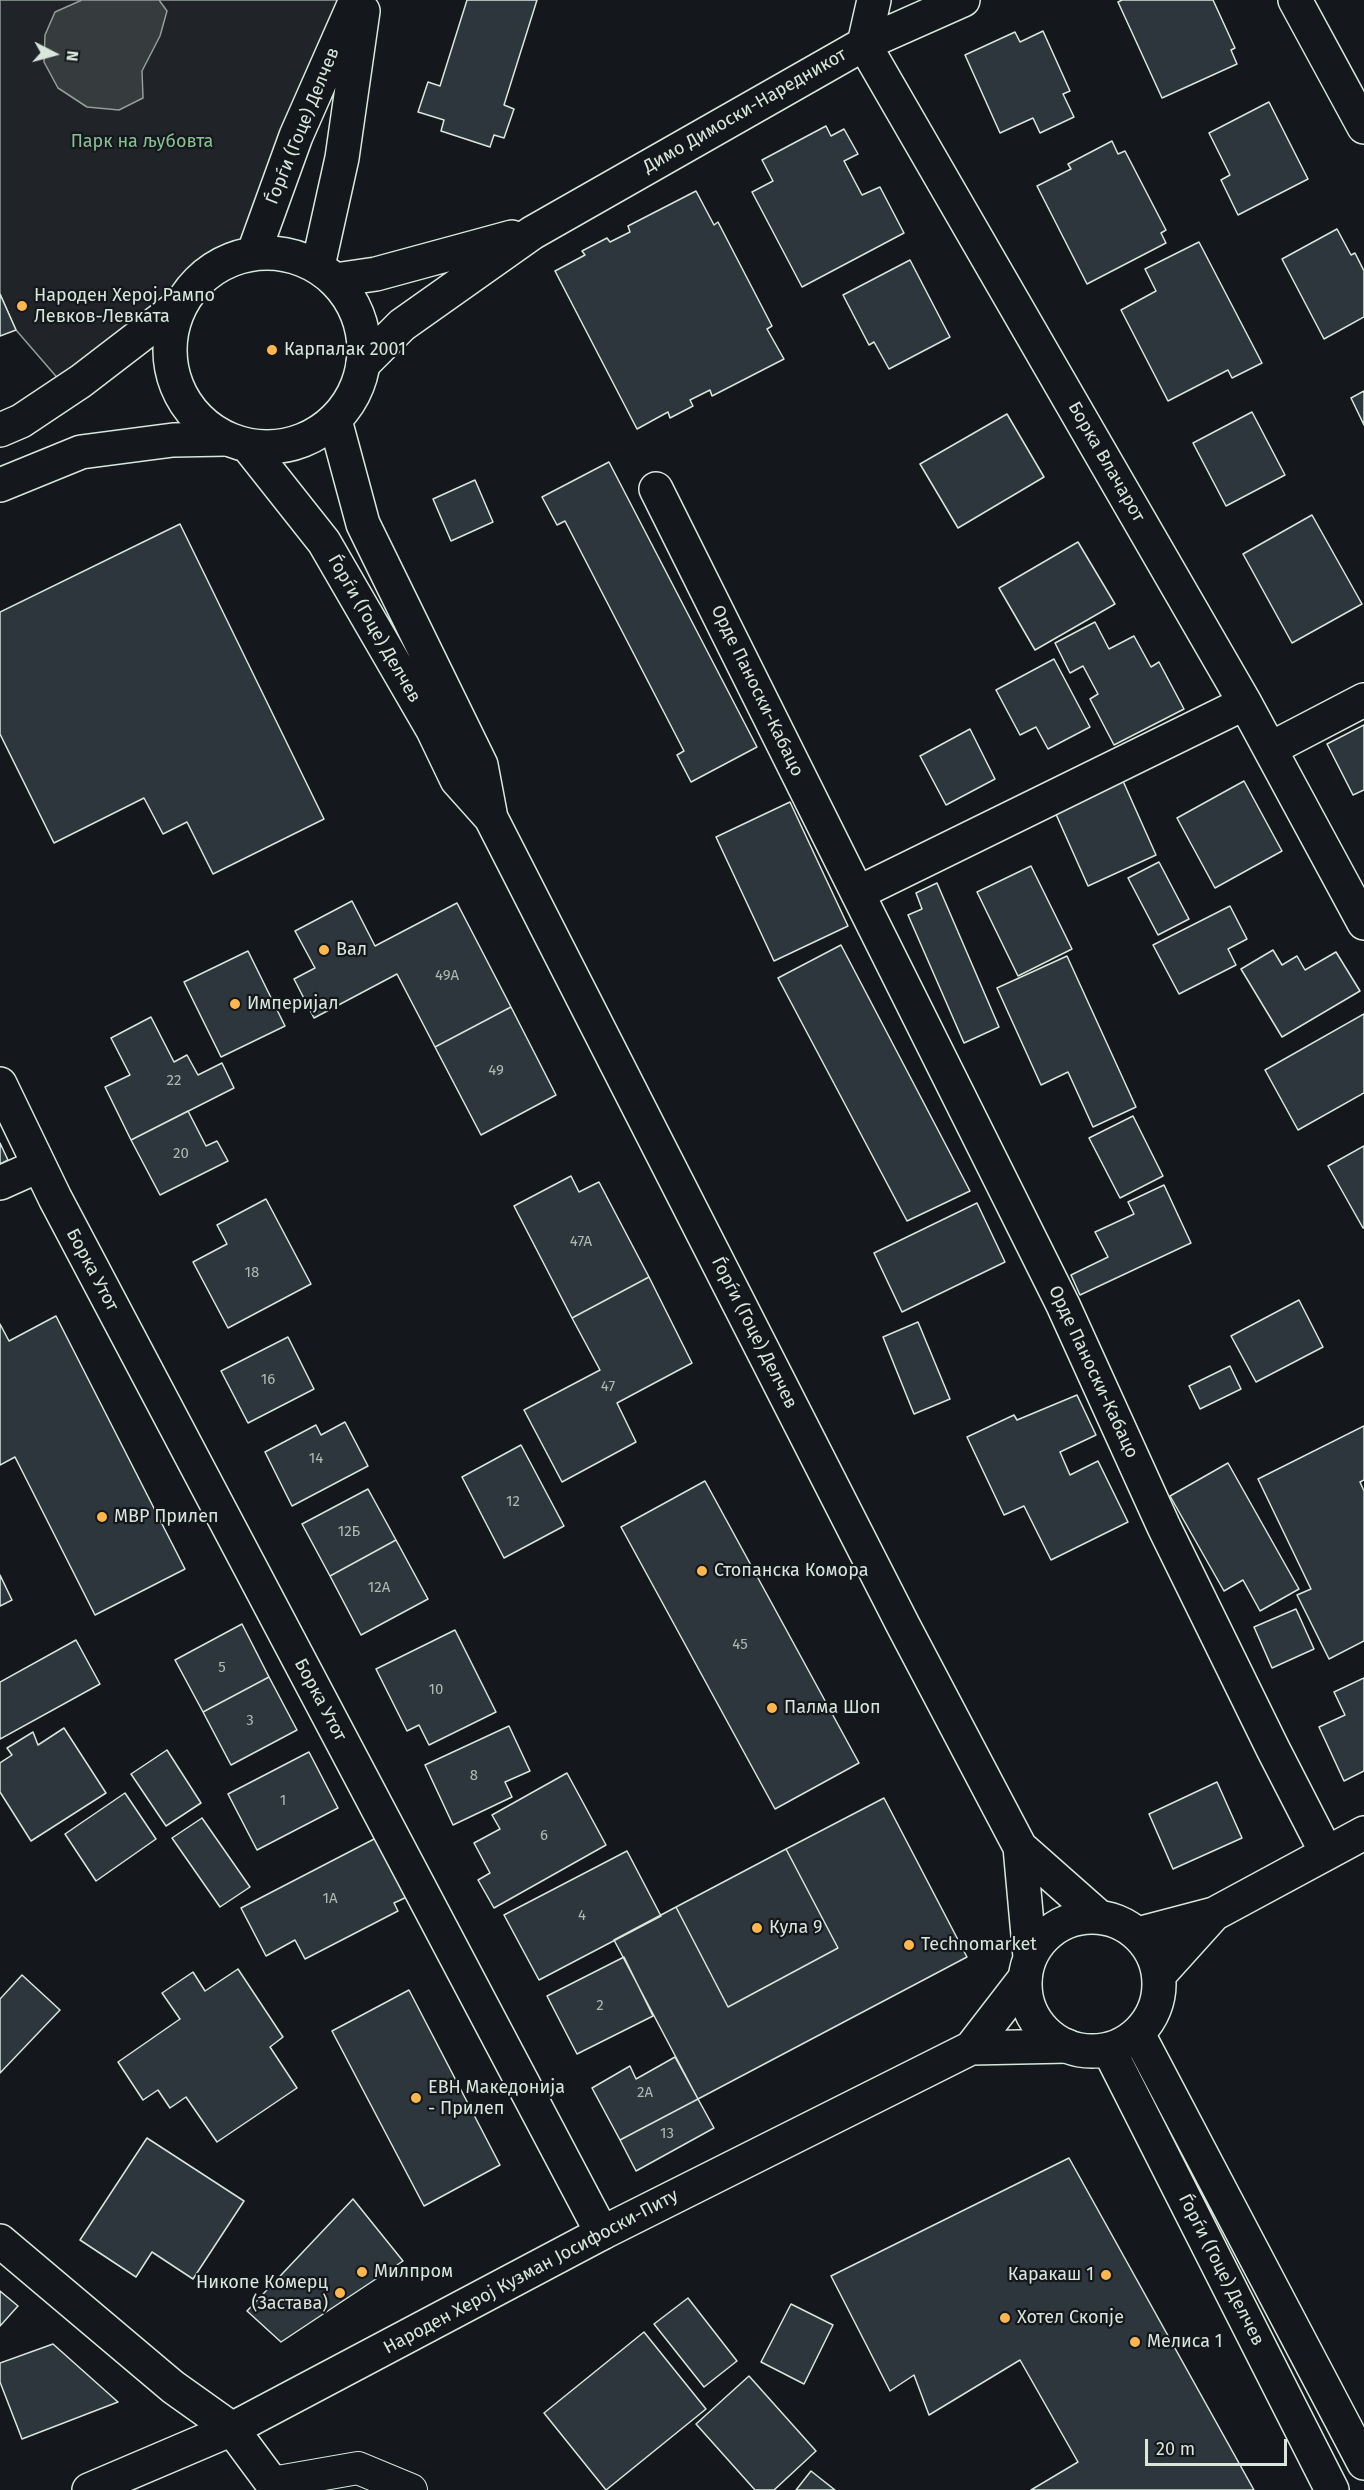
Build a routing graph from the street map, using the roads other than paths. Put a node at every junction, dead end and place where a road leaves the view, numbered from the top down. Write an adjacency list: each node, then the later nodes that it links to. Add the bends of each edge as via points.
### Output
1 (356, 0): 9 (street, Ѓорѓи (Гоце) Делчев, via 296,136)
2 (365, 0): 10 (street, Ѓорѓи (Гоце) Делчев)
3 (874, 0): 6 (street)
4 (963, 0): 6 (street, Димо Димоски-Наредникот)
5 (1295, 0): 7 (street)
6 (864, 44): 8 (street, Димо Димоски-Наредникот); 19 (street, Борка Влачарот)
7 (1364, 127)
8 (532, 232): 10 (street, Димо Димоски-Наредникот, via 376,274); 12 (street, Димо Димоски-Наредникот, via 402,326)
9 (254, 252): 10 (street, via 298,257); 11 (street, via 226,261 201,277)
10 (327, 273): 12 (street, via 350,298 360,320)
11 (180, 305): 14 (street, via 81,381 21,421); 15 (street, via 170,335 170,367 181,397 200,422)
12 (363, 364): 13 (street, via 358,385)
13 (335, 420): 15 (street, via 309,438 280,447); 21 (street, Ѓорѓи (Гоце) Делчев, via 363,524 481,765)
14 (0, 430)
15 (237, 443): 16 (street, via 173,440 81,452); 21 (street, Ѓорѓи (Гоце) Делчев, via 324,542 433,730 457,780)
16 (0, 485)
17 (656, 489): 22 (street, Орде Паноски-Кабацо)
18 (1364, 700): 20 (street)
19 (1245, 703): 20 (street, Борка Влачарот); 22 (street)
20 (1270, 749): 23 (street, Борка Влачарот)
21 (491, 818): 28 (street, Ѓорѓи (Гоце) Делчев)
22 (858, 893): 29 (street, Орде Паноски-Кабацо, via 1063,1305 1164,1527)
23 (1364, 923)
24 (0, 1084): 25 (street, Борка Утот)
25 (38, 1166): 26 (street); 39 (street, Борка Утот)
26 (0, 1183)
27 (1364, 1833): 29 (street)
28 (1020, 1847): 31 (street, Ѓорѓи (Гоце) Делчев); 33 (street, Ѓорѓи (Гоце) Делчев)
29 (1326, 1852): 30 (street)
30 (1214, 1914): 32 (street); 34 (street)
31 (1098, 1916): 32 (street, via 1119,1921); 33 (street, via 1077,1917 1058,1925 1042,1939)
32 (1138, 1934): 34 (street, via 1153,1953)
33 (1028, 1968): 36 (street, via 1027,1999 1035,2019 1049,2035); 37 (street, Народен Херој Кузман Јосифоски-Питу)
34 (1160, 1975): 35 (street, via 1159,1998)
35 (1138, 2034): 38 (street); 42 (street, Ѓорѓи (Гоце) Делчев)
36 (1067, 2046): 37 (street, Народен Херој Кузман Јосифоски-Питу); 38 (street, via 1089,2052)
37 (971, 2048): 39 (street, Народен Херој Кузман Јосифоски-Питу)
38 (1110, 2050): 46 (street, Ѓорѓи (Гоце) Делчев)
39 (602, 2233): 41 (street, Народен Херој Кузман Јосифоски-Питу)
40 (0, 2241): 41 (street, via 172,2387)
41 (232, 2429): 43 (street); 44 (street, Народен Херој Кузман Јосифоски-Питу)
42 (1364, 2463)
43 (273, 2486): 45 (street, via 358,2468)
44 (89, 2490)
45 (411, 2490)
46 (1332, 2490)

